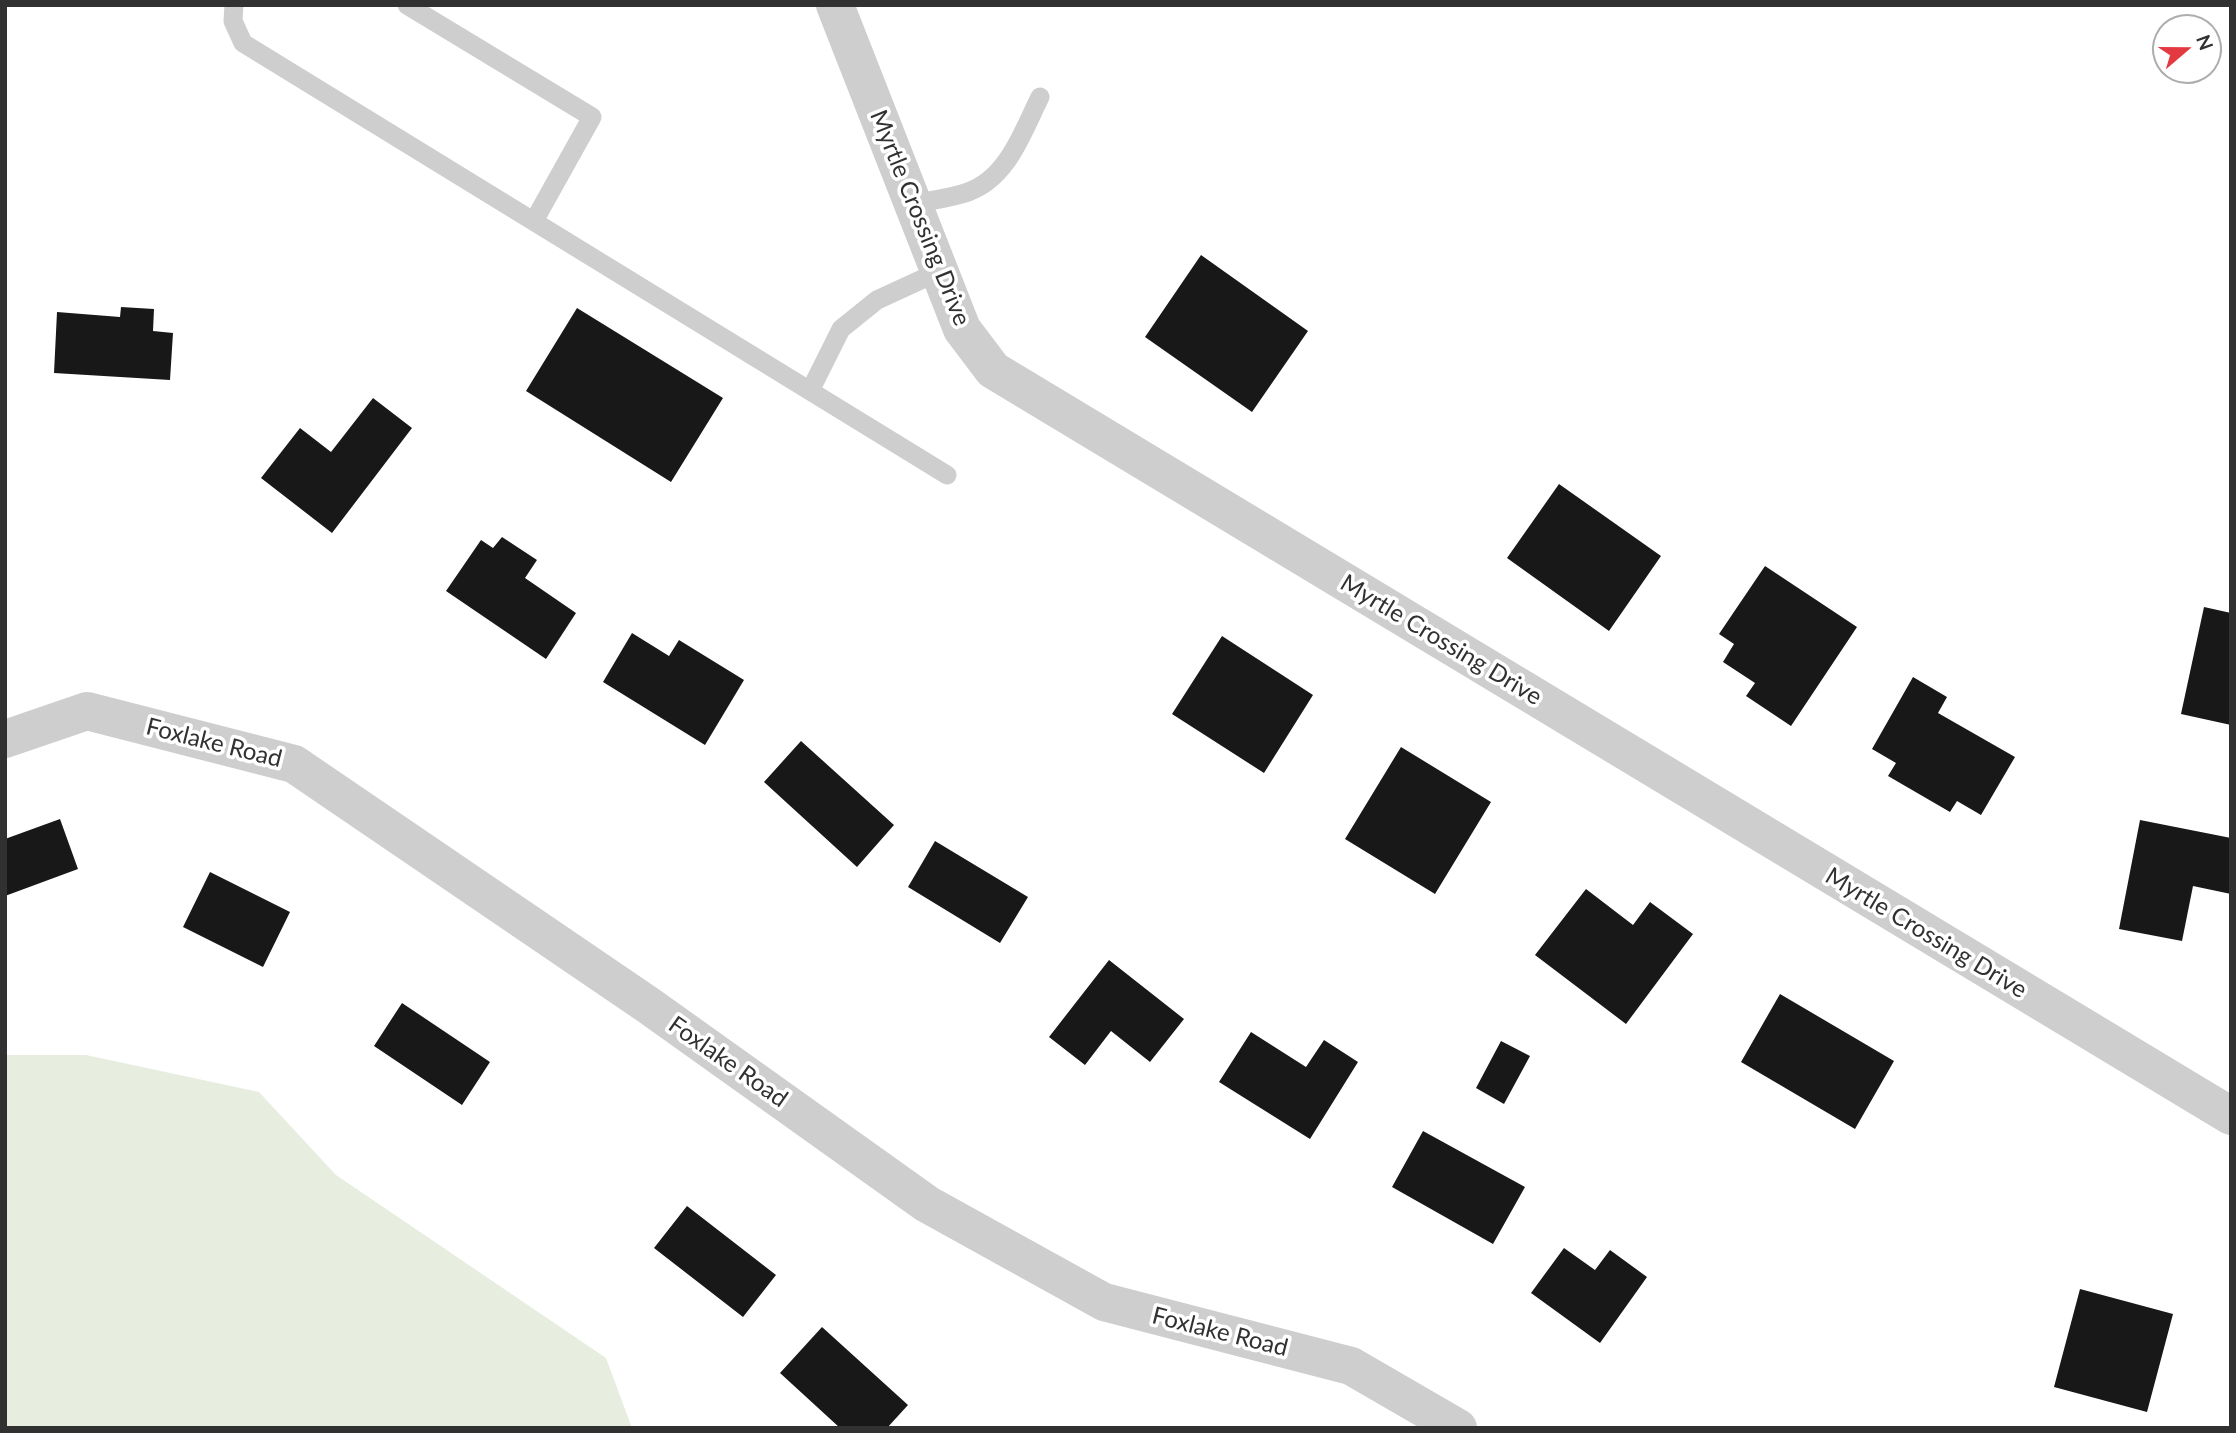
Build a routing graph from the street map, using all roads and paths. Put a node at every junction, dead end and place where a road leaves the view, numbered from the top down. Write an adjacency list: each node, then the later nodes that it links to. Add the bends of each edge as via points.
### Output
1 (234, 5): 6 (lane, via 233,21 243,43)
2 (407, 5): 6 (lane, via 592,117)
3 (835, 5): 5 (street, Myrtle Crossing Drive)
4 (1040, 97): 5 (lane, via 1006,163 991,179 970,192)
5 (914, 204): 7 (street, Myrtle Crossing Drive)
6 (534, 221): 8 (lane)
7 (940, 271): 8 (lane, via 877,300 841,328); 11 (street, Myrtle Crossing Drive, via 962,329 993,370)
8 (810, 391): 9 (lane)
9 (947, 475)
10 (5, 739): 12 (street, Foxlake Road, via 88,711 294,764 648,1005 928,1204 1104,1302 1351,1366)
11 (2231, 1116)
12 (1458, 1428)

